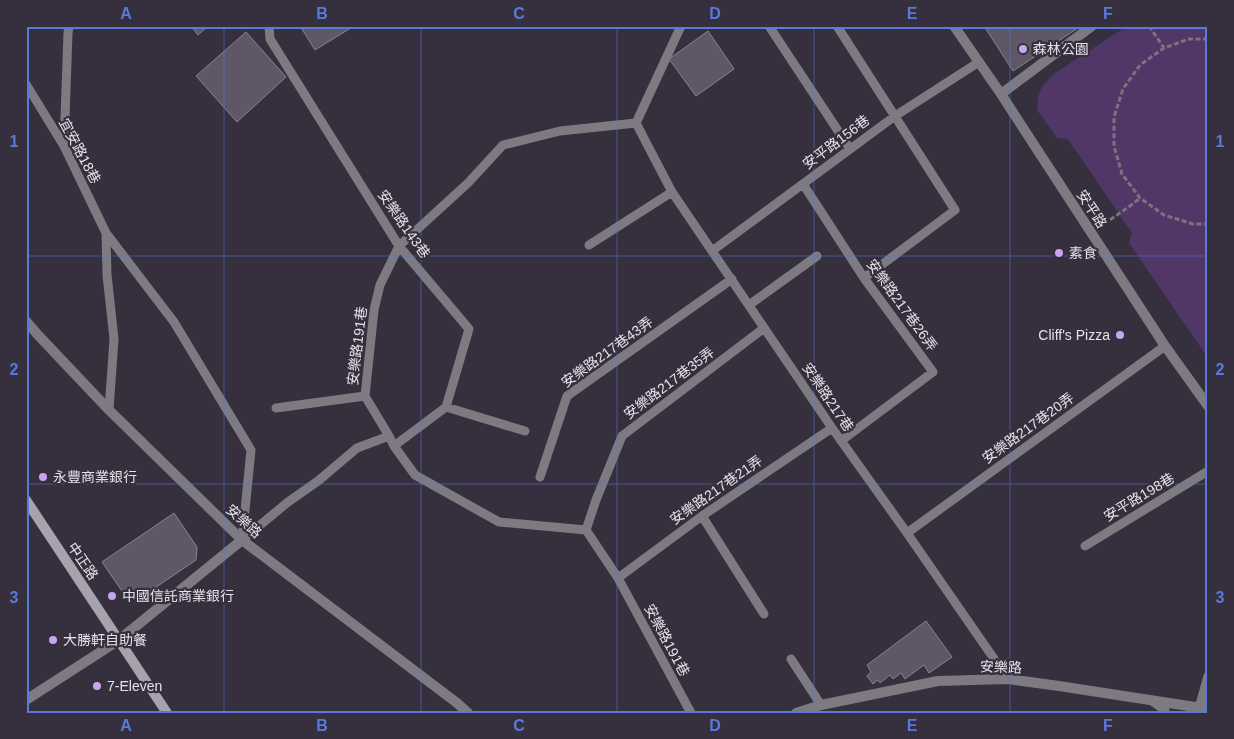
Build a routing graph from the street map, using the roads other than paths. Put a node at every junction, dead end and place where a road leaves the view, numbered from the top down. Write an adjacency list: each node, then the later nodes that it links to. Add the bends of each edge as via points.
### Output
1 (69, 26): 13 (lane)
2 (270, 26): 19 (lane, 安樂路143巷, via 270,39)
3 (681, 26): 12 (lane)
4 (769, 26): 14 (lane)
5 (838, 26): 11 (lane)
6 (954, 26): 8 (street, 安平路)
7 (1092, 26): 10 (street)
8 (980, 62): 10 (street, 安平路); 11 (lane, 安平路156巷)
9 (26, 84): 13 (lane, 宜安路18巷)
10 (1001, 94): 27 (street, 安平路)
11 (894, 116): 14 (lane, 安平路156巷); 22 (lane, via 955,210)
12 (636, 123): 16 (lane, 安樂路217巷); 19 (lane, via 560,131 503,145 468,183)
13 (64, 146): 17 (lane, 宜安路18巷)
14 (850, 149): 15 (lane, 安平路156巷)
15 (803, 184): 20 (lane, 安平路156巷); 22 (lane, 安樂路217巷26弄)
16 (672, 192): 18 (lane); 20 (lane, 安樂路217巷)
17 (106, 233): 32 (lane, via 114,339); 44 (lane, via 174,322 251,450)
18 (589, 245)
19 (399, 246): 28 (lane, 安樂路191巷, via 380,285 374,310); 31 (lane, 安樂路143巷, via 469,329)
20 (712, 251): 23 (lane, 安樂路217巷)
21 (817, 256): 24 (lane)
22 (864, 278): 36 (lane, 安樂路217巷26弄, via 933,372)
23 (732, 280): 24 (lane, 安樂路217巷); 39 (lane, 安樂路217巷43弄, via 567,396)
24 (749, 305): 26 (lane, 安樂路217巷)
25 (26, 321): 32 (street, 安樂路)
26 (764, 328): 33 (lane, 安樂路217巷); 42 (lane, 安樂路217巷35弄, via 622,436)
27 (1165, 346): 29 (street, 安平路); 43 (lane, 安樂路217巷20弄)
28 (365, 396): 30 (lane); 35 (lane, 安樂路191巷)
29 (1208, 406)
30 (276, 408)
31 (446, 408): 34 (lane); 37 (lane)
32 (109, 410): 44 (street, 安樂路)
33 (832, 428): 36 (lane, 安樂路217巷); 41 (lane, 安樂路217巷21弄)
34 (525, 431)
35 (389, 436): 37 (lane, 安樂路191巷); 44 (lane, via 357,448)
36 (841, 441): 43 (lane, 安樂路217巷)
37 (394, 446): 42 (lane, 安樂路191巷, via 415,475 499,522)
38 (1208, 472): 45 (lane, 安平路198巷)
39 (540, 477)
40 (26, 500): 48 (street, 中正路)
41 (702, 516): 46 (lane, 安樂路217巷21弄); 47 (lane)
42 (586, 530): 46 (lane, 安樂路191巷)
43 (907, 533): 51 (lane, 安樂路217巷)
44 (242, 540): 48 (street); 57 (street, 安樂路)
45 (1085, 546)
46 (618, 578): 58 (lane, 安樂路191巷)
47 (764, 614)
48 (119, 640): 52 (street); 56 (street, 中正路)
49 (792, 659): 54 (lane)
50 (1208, 676): 55 (lane)
51 (1008, 679): 53 (street, 安樂路); 54 (street, 安樂路, via 938,681)
52 (26, 700)
53 (1150, 700): 55 (street, 安樂路); 60 (lane, via 1165,710)
54 (821, 705): 59 (street, 安樂路)
55 (1202, 710)
56 (167, 713)
57 (468, 713)
58 (691, 713)
59 (796, 713)
60 (1161, 713)

